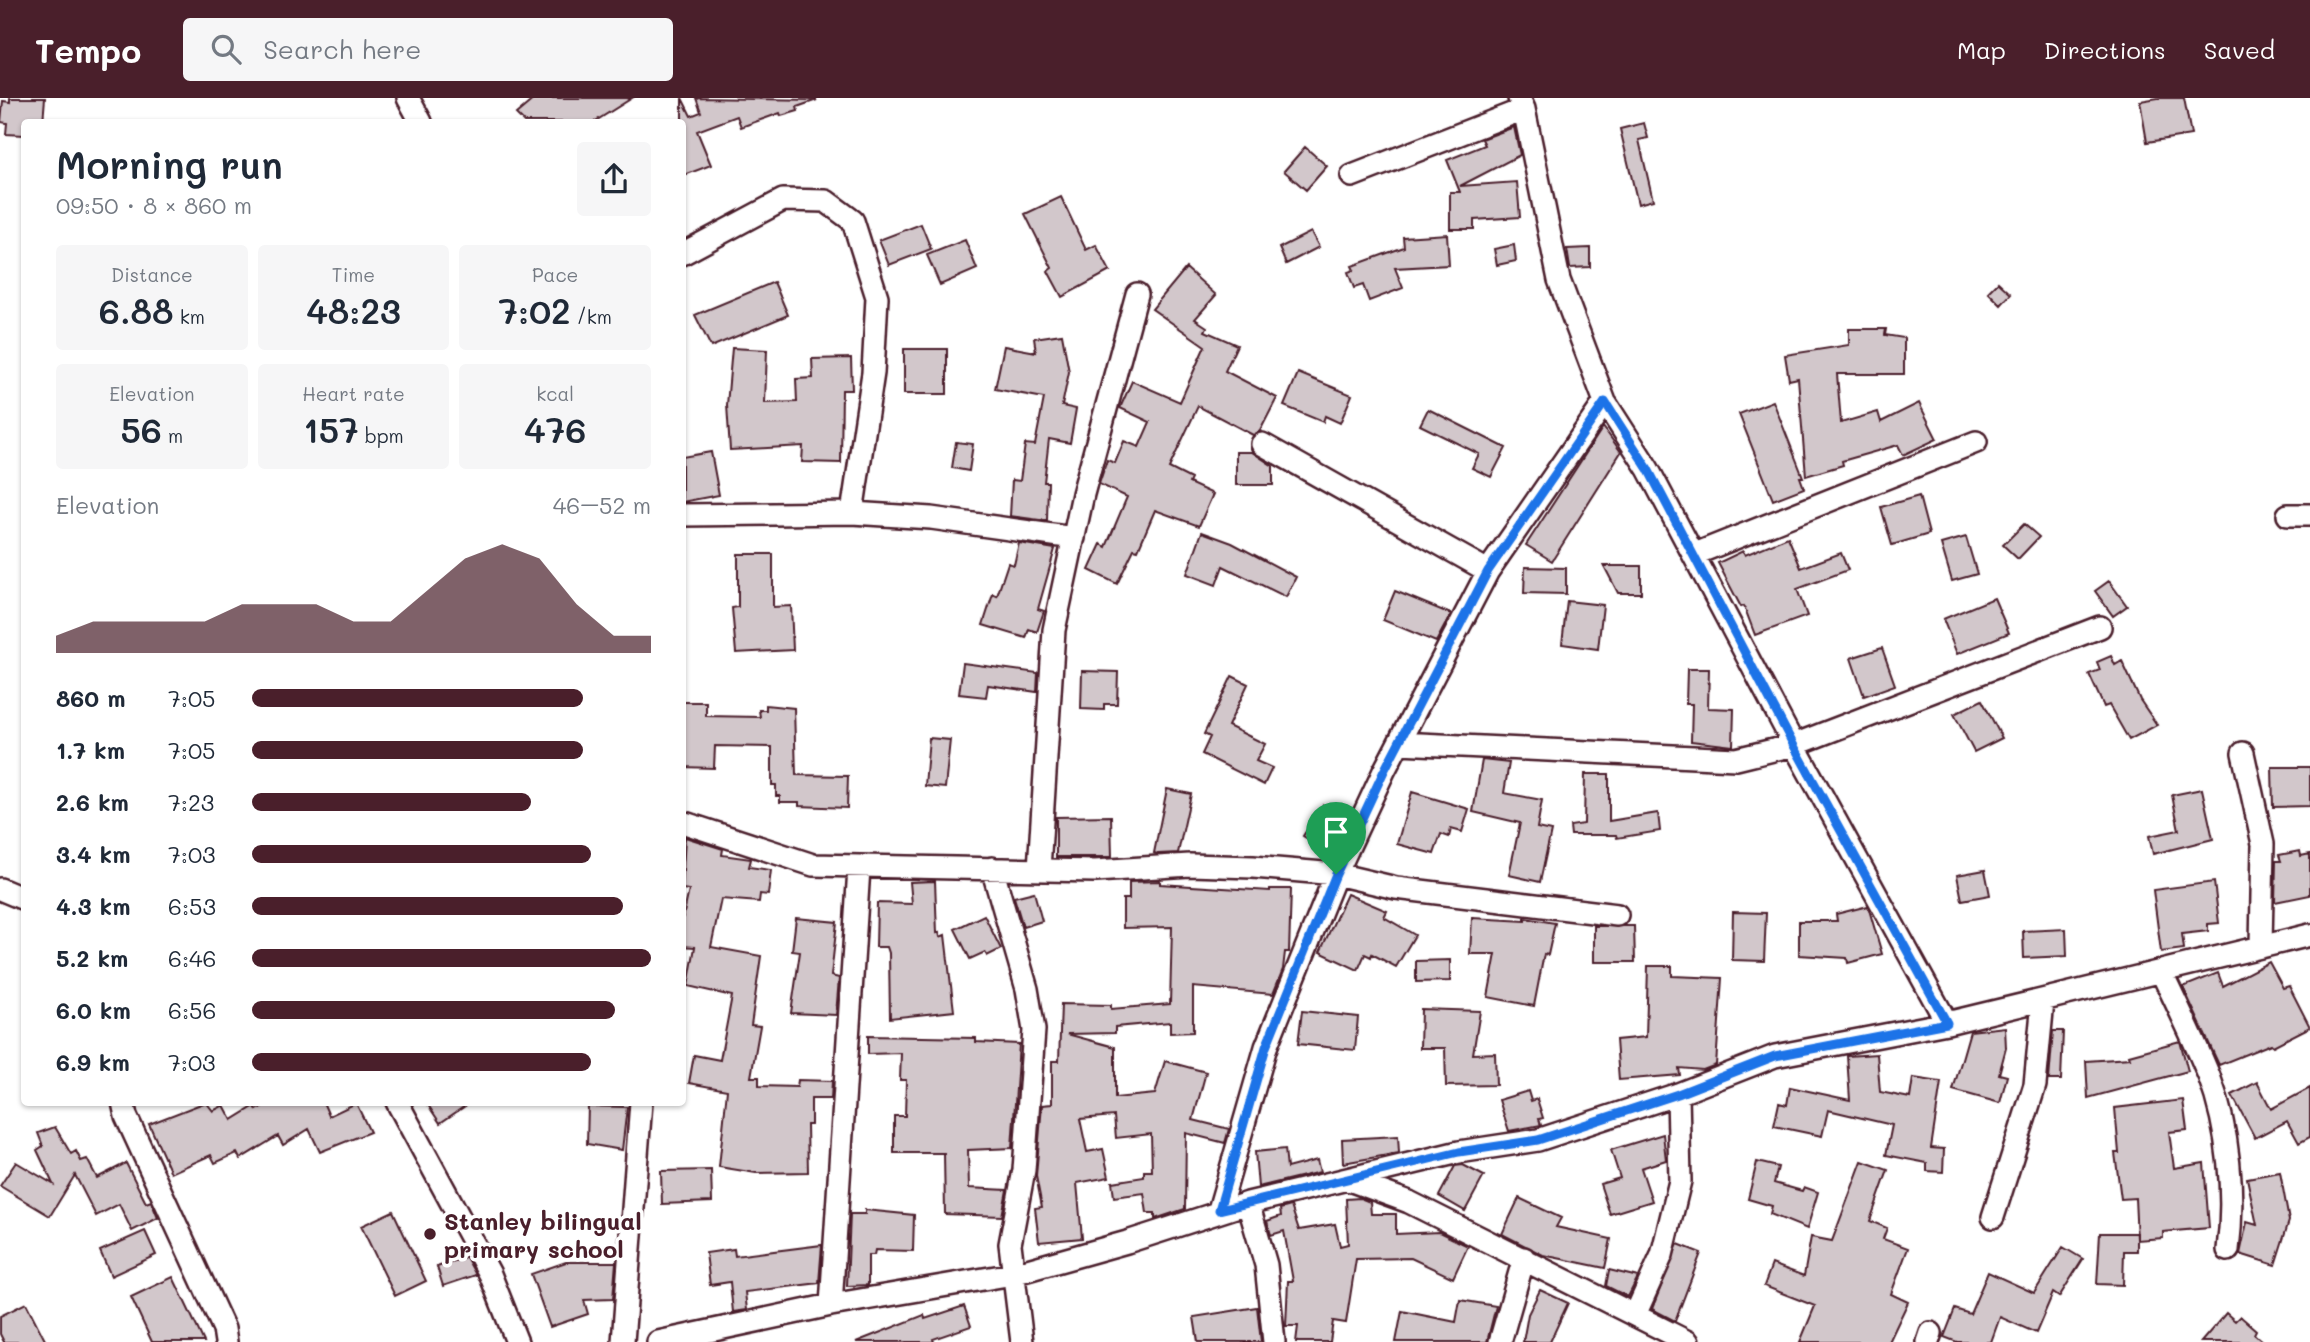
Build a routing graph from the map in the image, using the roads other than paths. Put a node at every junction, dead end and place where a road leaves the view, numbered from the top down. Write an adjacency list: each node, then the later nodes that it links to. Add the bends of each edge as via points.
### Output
1 (408, 98): 3 (street)
2 (1521, 103): 4 (street); 7 (street, via 1559,280)
3 (419, 119)
4 (1352, 176)
5 (686, 252): 10 (street, via 783,200 826,201 853,221 877,297 873,373)
6 (1137, 294): 14 (street)
7 (1605, 402): 15 (street); 16 (street)
8 (1976, 442): 15 (street)
9 (1262, 444): 16 (street)
10 (852, 513): 11 (street); 14 (street, via 931,518)
11 (686, 515)
12 (2288, 515): 13 (street)
13 (2310, 515)
14 (1074, 538): 24 (street, via 1054,630)
15 (1695, 554): 19 (street)
16 (1488, 571): 18 (street)
17 (2100, 627): 19 (street)
18 (1399, 743): 19 (street, via 1736,759); 25 (street)
19 (1794, 746): 33 (street)
20 (2243, 753): 30 (street, via 2263,844)
21 (686, 823): 22 (street, via 813,865)
22 (859, 868): 23 (street); 45 (street)
23 (992, 868): 24 (street); 44 (street, via 1027,989 1034,1030 1024,1170 1010,1244)
24 (1039, 869): 25 (street, via 1190,865)
25 (1336, 874): 28 (street, via 1396,888); 40 (street, via 1266,1047)
26 (0, 889): 27 (street)
27 (21, 899)
28 (1617, 915)
29 (2310, 935): 30 (street)
30 (2261, 946): 31 (street)
31 (2162, 973): 32 (street); 42 (street, via 2209,1078 2225,1137 2232,1218)
32 (2043, 1001): 33 (street); 41 (street, via 2035,1084)
33 (1947, 1023): 34 (street, via 1775,1056)
34 (1678, 1094): 38 (street, via 1538,1140 1459,1152); 46 (street, via 1679,1181 1662,1255)
35 (124, 1106): 47 (street)
36 (399, 1106): 48 (street, via 490,1274)
37 (641, 1106): 49 (street)
38 (1349, 1180): 39 (street); 43 (street, via 1409,1202)
39 (1248, 1203): 40 (street); 52 (street, via 1266,1265)
40 (1219, 1210): 44 (street)
41 (1993, 1217)
42 (2228, 1250)
43 (1524, 1258): 46 (street); 53 (street)
44 (1013, 1274): 45 (street); 51 (street)
45 (831, 1305): 50 (street)
46 (1635, 1315): 54 (street)
47 (226, 1342)
48 (517, 1342)
49 (623, 1342)
50 (658, 1342)
51 (1022, 1342)
52 (1274, 1342)
53 (1500, 1342)
54 (1688, 1342)

